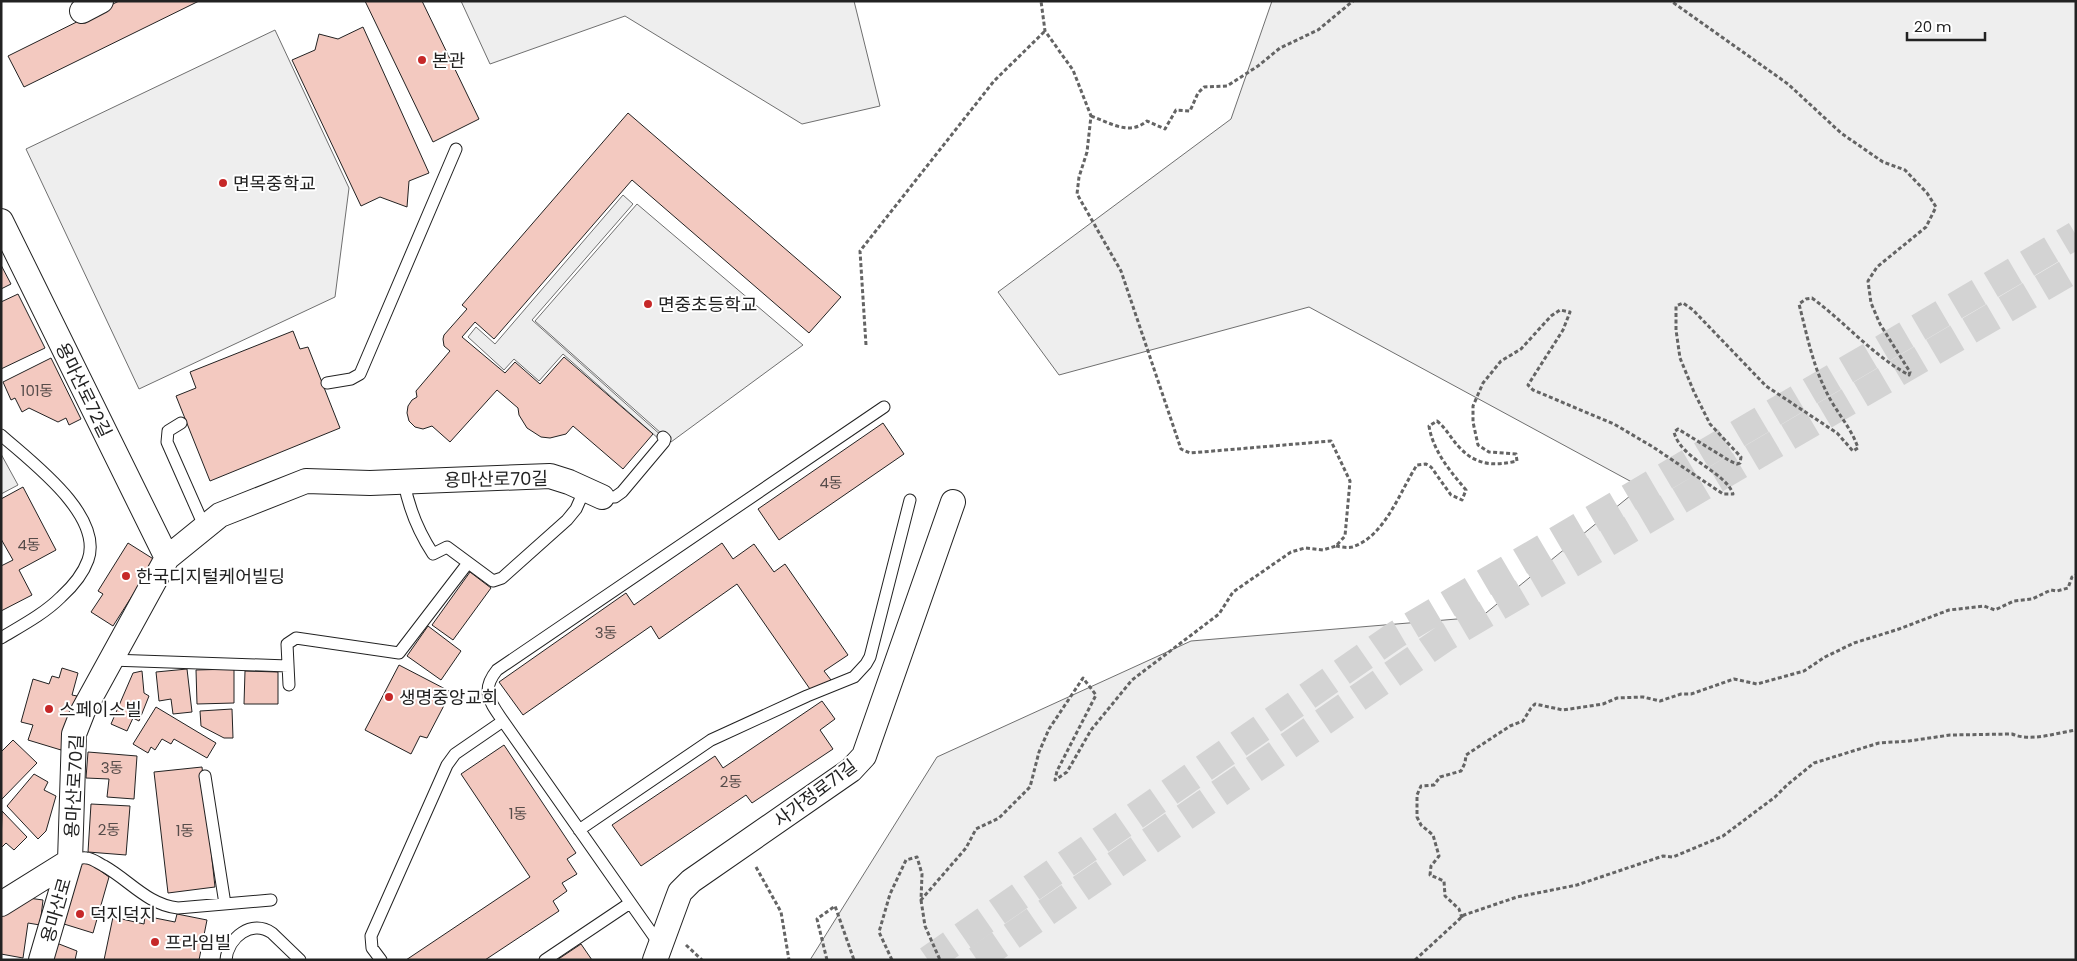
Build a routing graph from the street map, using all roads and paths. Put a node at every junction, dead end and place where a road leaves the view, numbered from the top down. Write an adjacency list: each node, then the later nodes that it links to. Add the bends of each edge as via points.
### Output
1 (1041, 1): 4 (path)
2 (1353, 1): 5 (path, via 1318,30 1280,48 1227,86 1204,87 1198,92 1190,111 1176,110 1165,129 1147,121 1139,128 1120,128)
3 (1671, 1): 19 (path, bridge, via 1788,84 1841,133 1883,162 1905,170 1936,207 1926,227 1877,267 1868,282 1871,303 1880,324 1909,375 1872,350 1812,298 1806,298 1799,304 1816,369 1828,396 1855,438 1858,448 1853,451 1837,433 1766,386 1693,310 1683,303 1676,306 1676,330 1683,366 1710,424 1741,457 1740,463 1730,461 1678,429 1674,432 1676,441 1730,485 1733,494 1724,494 1614,424 1528,386 1563,330 1570,312 1560,310 1521,349 1502,361 1483,383 1472,406 1478,445 1489,452 1516,454 1517,461 1497,465 1478,461 1460,448 1437,421 1429,426 1430,434 1445,466 1466,490 1462,500 1452,495 1431,467 1417,465 1377,531 1351,547)
4 (1045, 31): 5 (path, via 1073,70); 8 (path, via 994,81 860,251)
5 (1092, 116): 19 (path, via 1077,194 1121,271 1181,449 1190,453 1331,442 1350,481 1347,528)
6 (456, 149): 9 (lane, via 360,374 351,380)
7 (1, 221): 20 (street, 용마산로72길)
8 (866, 346)
9 (327, 383)
10 (884, 407): 27 (lane, via 498,670 491,678 488,692 492,706)
11 (181, 424): 18 (lane, via 168,431 167,442)
12 (2, 437): 23 (lane, via 59,488 87,526 90,544 88,560 81,574 60,598)
13 (663, 437): 15 (lane, via 664,442 622,492 614,497)
14 (404, 482): 15 (street, 용마산로70길, via 550,476); 18 (street, 용마산로70길, via 306,481 220,515); 21 (lane, via 416,525 433,554 447,547)
15 (593, 493): 21 (lane, via 502,578 493,581)
16 (910, 500): 30 (lane, via 870,657 854,677 711,740)
17 (953, 502): 31 (street, 사가정로71길, via 864,756 851,770)
18 (205, 528): 20 (street, 용마산로70길)
19 (1336, 546): 34 (path, via 1291,552 1233,592 1219,614 1132,680 1091,730 1067,772 1055,780 1096,696 1083,678 1049,729 1030,786 999,818 976,828 966,848)
20 (168, 558): 24 (street, 용마산로70길)
21 (468, 563): 25 (lane, via 399,653 296,638 288,644)
22 (2076, 575): 38 (path, via 2068,588 2051,590 2032,599 2014,600 1995,610 1984,606 1949,610 1854,643 1804,671 1778,680 1757,684 1734,679 1660,701 1643,697 1617,698 1603,704 1563,710 1535,704 1523,721 1466,755 1461,771 1440,777 1434,785 1421,786 1417,795 1417,817 1433,835 1439,856 1431,866 1430,875 1444,881 1445,896 1459,909)
23 (1, 638)
24 (111, 660): 25 (lane); 32 (street, 용마산로70길, via 74,734)
25 (288, 666): 26 (lane)
26 (289, 684)
27 (503, 721): 30 (lane); 44 (lane, via 455,754 444,771 371,936 372,948)
28 (2076, 730): 38 (path, via 2036,736 1950,735 1879,743 1814,763 1723,836 1673,857 1663,856 1577,886 1487,906)
29 (205, 776): 37 (lane)
30 (579, 830): 35 (lane)
31 (744, 844): 40 (street, 사가정로71길, via 684,888); 47 (path, via 781,912)
32 (70, 861): 36 (street, 용마산로70길); 37 (lane, 용마산로70길, via 85,857 93,860 164,907); 41 (street, 용마산로)
33 (271, 900): 37 (lane, 용마산로70길)
34 (921, 900): 50 (path, via 922,874 917,857 906,860 890,894 879,932); 51 (path, via 925,926)
35 (630, 903): 40 (lane); 45 (lane)
36 (1, 904)
37 (225, 904)
38 (1462, 918): 52 (path)
39 (684, 944): 46 (path)
40 (657, 952)
41 (41, 960)
42 (226, 960): 43 (lane, via 227,951 235,939 256,928 272,934)
43 (300, 960)
44 (381, 960)
45 (545, 960)
46 (702, 960)
47 (789, 960)
48 (827, 960): 49 (path, via 817,919 835,906)
49 (854, 960)
50 (892, 960)
51 (940, 960)
52 (1416, 960)

